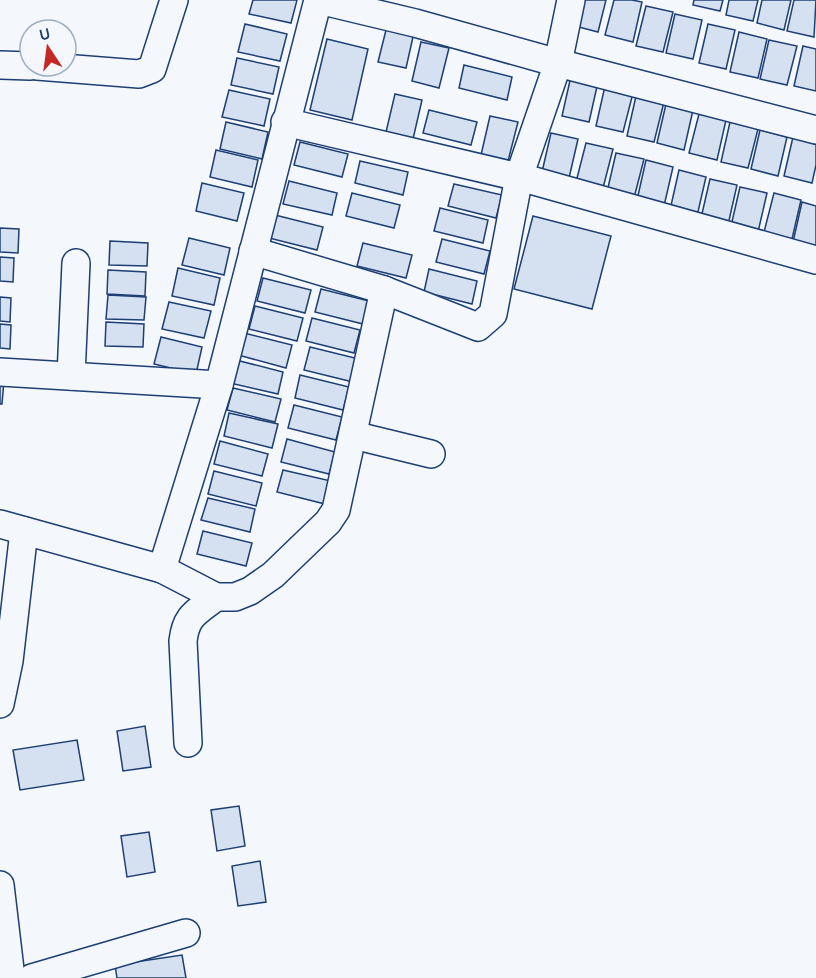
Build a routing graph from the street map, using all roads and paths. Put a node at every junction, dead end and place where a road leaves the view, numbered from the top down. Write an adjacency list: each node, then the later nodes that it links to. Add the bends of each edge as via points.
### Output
1 (174, 0): 8 (street, via 149,72)
2 (319, 0): 4 (street); 9 (street)
3 (571, 0): 5 (street)
4 (418, 12): 5 (street)
5 (558, 63): 10 (street); 11 (street)
6 (0, 64): 7 (street)
7 (18, 65)
8 (78, 69)
9 (285, 122): 11 (street); 12 (street)
10 (816, 130)
11 (519, 177): 13 (street); 15 (street, via 493,314 488,319 478,327)
12 (252, 251): 15 (street); 18 (street)
13 (816, 260)
14 (76, 263): 17 (street)
15 (384, 290): 19 (street)
16 (0, 372): 17 (street)
17 (72, 376): 18 (street)
18 (219, 385): 22 (street)
19 (353, 435): 20 (street); 23 (street, via 336,510 328,522 250,591 235,597)
20 (431, 454)
21 (12, 528): 22 (street); 24 (street, via 9,661)
22 (162, 569): 23 (street)
23 (216, 597): 25 (street, via 185,626)
24 (0, 704)
25 (188, 743)
26 (0, 885): 28 (street)
27 (186, 933): 29 (street)
28 (11, 978)
29 (32, 978)

